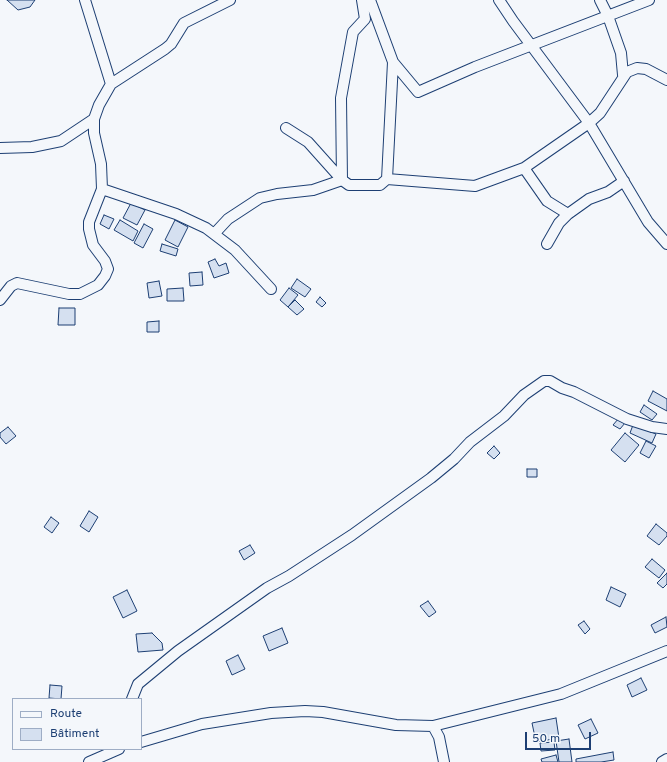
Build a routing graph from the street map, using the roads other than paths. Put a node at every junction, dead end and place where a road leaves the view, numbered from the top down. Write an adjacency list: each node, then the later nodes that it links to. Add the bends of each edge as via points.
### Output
1 (85, 0): 13 (street)
2 (230, 0): 13 (street, via 184,23 166,49)
3 (362, 0): 20 (street, via 366,19 353,32 341,98)
4 (370, 0): 10 (street)
5 (499, 0): 9 (street)
6 (600, 0): 8 (street)
7 (648, 0): 8 (street)
8 (608, 16): 9 (street); 11 (street, via 621,53)
9 (532, 46): 10 (street, via 418,92); 15 (street)
10 (393, 62): 19 (street)
11 (623, 75): 12 (street, via 632,69 642,68); 15 (street, via 600,113)
12 (667, 80)
13 (111, 84): 14 (street)
14 (94, 119): 17 (street, via 61,141 32,147); 22 (street)
15 (589, 123): 18 (street); 21 (street)
16 (286, 128): 20 (street, via 308,142)
17 (0, 148)
18 (524, 168): 19 (street, via 475,186); 23 (street, via 547,201)
19 (387, 179): 20 (street, via 380,185 349,185)
20 (342, 180): 24 (street, via 313,190 260,198 228,219)
21 (624, 181): 23 (street, via 608,192 589,199); 26 (street, via 648,222)
22 (102, 189): 24 (street, via 190,220); 28 (street, via 88,229 93,245 108,269 98,285 80,294 69,294 17,283 10,286)
23 (568, 214): 25 (street, via 559,223)
24 (214, 234): 27 (street, via 235,250)
25 (547, 244)
26 (667, 244)
27 (271, 289)
28 (0, 300)
29 (667, 429): 31 (street, via 627,419 550,381 544,381 524,395 504,416 470,442 431,478 352,534 267,588 156,668 138,684)
30 (667, 651): 32 (street, via 561,694)
31 (132, 698)
32 (432, 726): 33 (street, via 396,725 305,711 271,712 202,724); 37 (street, via 439,738)
33 (142, 742)
34 (108, 751): 36 (street)
35 (667, 759): 38 (street)
36 (89, 762)
37 (444, 762)
38 (662, 762)

